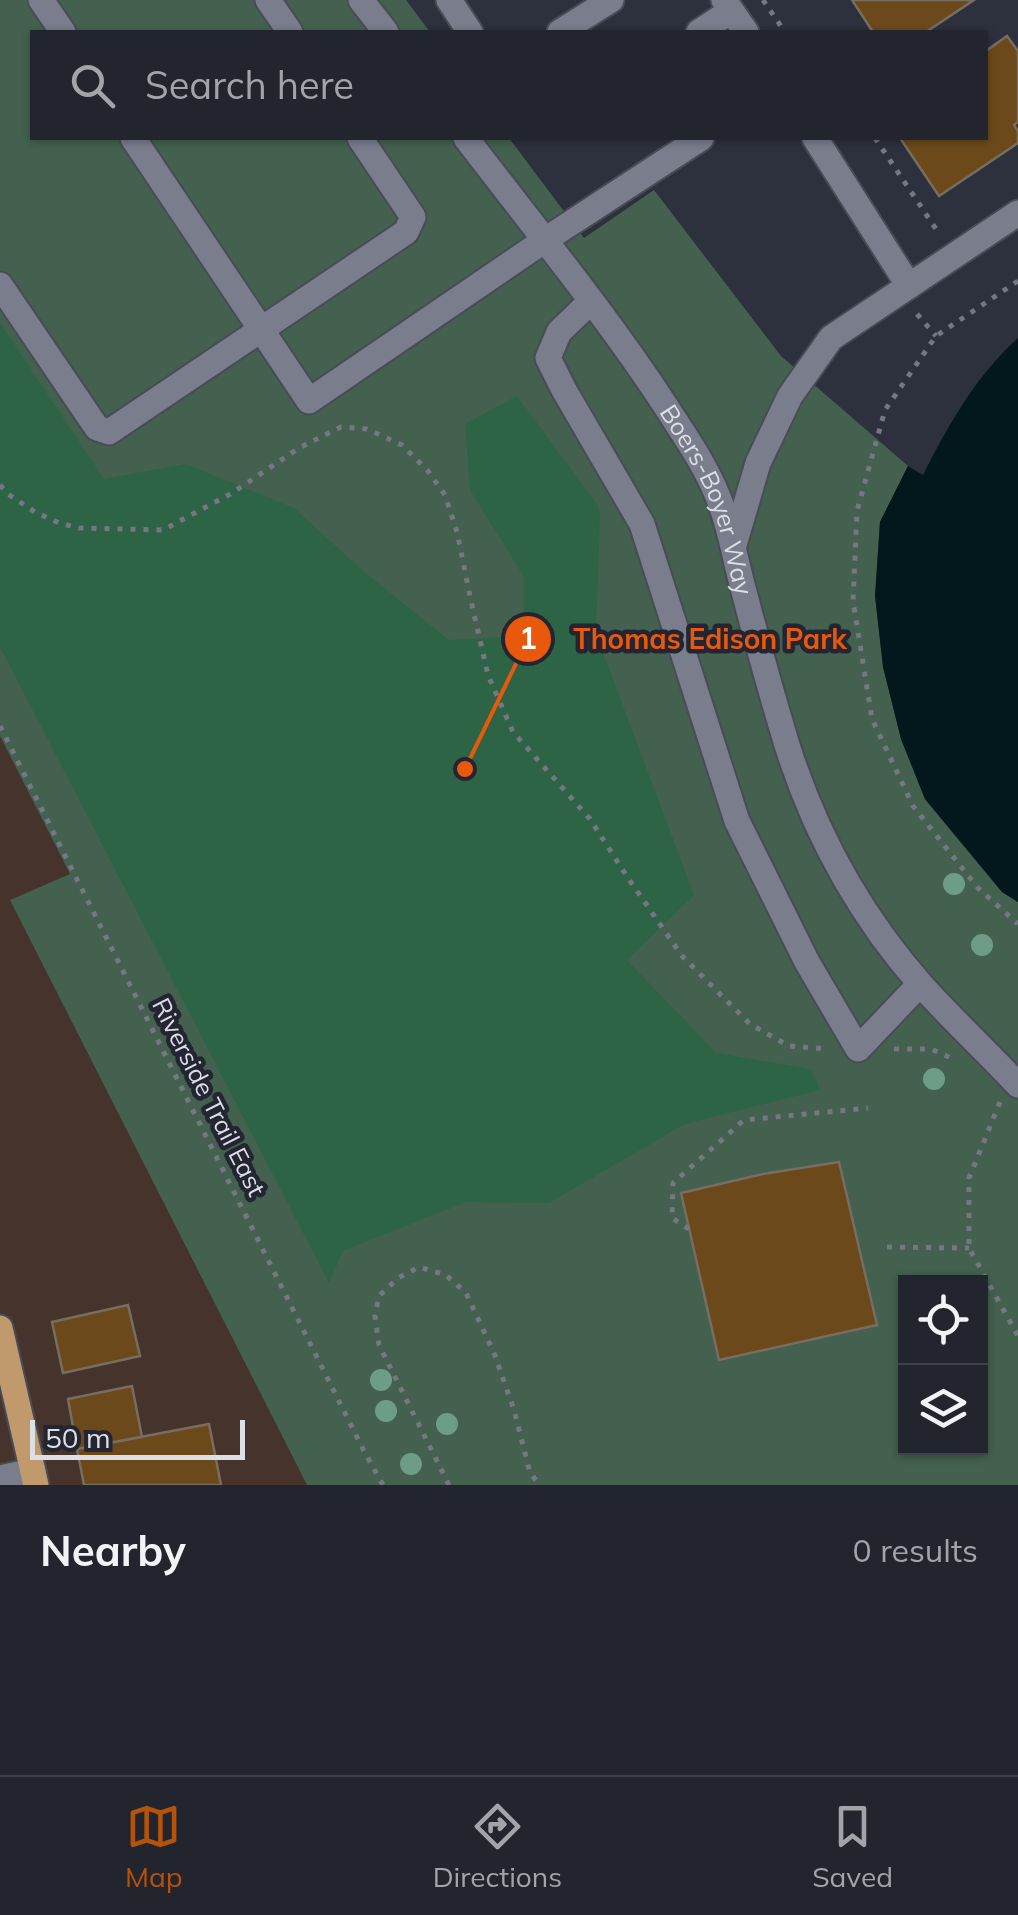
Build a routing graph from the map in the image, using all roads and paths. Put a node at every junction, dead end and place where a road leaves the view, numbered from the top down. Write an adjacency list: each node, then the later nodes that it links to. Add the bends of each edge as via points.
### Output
1 (41, 0): 8 (street)
2 (268, 0): 9 (street)
3 (361, 0): 10 (street)
4 (611, 0): 12 (street)
5 (763, 0): 15 (path)
6 (450, 1): 11 (street)
7 (727, 5): 13 (street); 14 (street)
8 (62, 30)
9 (289, 30)
10 (384, 30)
11 (469, 30)
12 (563, 30)
13 (700, 30)
14 (745, 30)
15 (784, 30)
16 (134, 140): 29 (street)
17 (361, 140): 29 (street, via 413,217 406,232)
18 (468, 140): 23 (street, Boers-Boyer Way)
19 (699, 140): 23 (street)
20 (816, 140): 27 (street)
21 (876, 140): 24 (path)
22 (1018, 213): 24 (street)
23 (545, 240): 28 (street, Boers-Boyer Way); 29 (street, via 310,401)
24 (954, 255): 27 (street)
25 (1018, 281): 33 (path, via 936,336 885,410 857,512 853,602 872,719 913,806 978,888)
26 (0, 285): 29 (street, via 97,428 109,432)
27 (908, 286): 31 (street, via 831,338 790,396 758,463)
28 (591, 301): 31 (street, Boers-Boyer Way, via 696,454); 35 (street, via 560,332 548,358 642,524 736,821)
29 (261, 329)
30 (0, 484): 35 (path, via 59,523 163,530 341,427 367,429 402,445 445,495 488,674 513,732 590,819 682,956 750,1024 789,1046)
31 (734, 545): 34 (street, Boers-Boyer Way, via 788,746 822,838)
32 (0, 726): 48 (path, Riverside Trail East)
33 (1018, 924)
34 (920, 984): 35 (street); 37 (street, Boers-Boyer Way)
35 (858, 1049): 36 (path, via 931,1049)
36 (966, 1072)
37 (1015, 1082): 39 (path)
38 (988, 1094): 39 (path)
39 (999, 1106): 43 (path, via 969,1178)
40 (868, 1108): 41 (path, via 744,1120 673,1183 672,1218)
41 (689, 1229)
42 (887, 1247): 43 (path)
43 (970, 1248): 45 (path)
44 (0, 1328): 47 (main road)
45 (1018, 1336)
46 (0, 1478): 47 (street)
47 (34, 1478)
48 (383, 1485)
49 (449, 1485): 50 (path, via 379,1345 374,1316 380,1296 419,1267 446,1275 466,1293)
50 (540, 1485)

